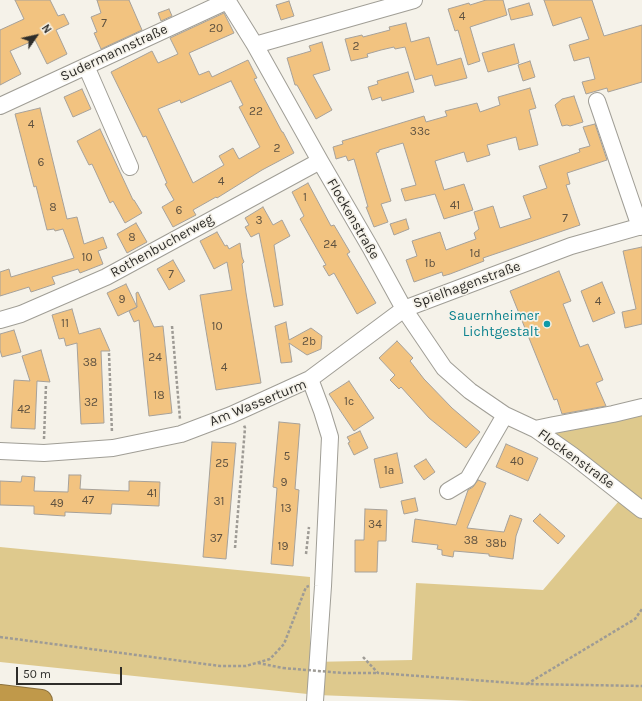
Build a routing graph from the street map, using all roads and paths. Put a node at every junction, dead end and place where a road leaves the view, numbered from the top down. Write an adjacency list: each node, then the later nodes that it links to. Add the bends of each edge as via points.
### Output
1 (414, 0): 3 (street)
2 (227, 1): 3 (street, Flockenstraße); 4 (street, Sudermannstraße)
3 (256, 45): 7 (street, Flockenstraße)
4 (86, 66): 6 (street, Sudermannstraße); 8 (street)
5 (597, 101): 9 (street)
6 (0, 106)
7 (320, 161): 10 (street, Flockenstraße); 11 (street, Rothenbucherweg, via 106,277 21,314)
8 (130, 167)
9 (641, 227): 10 (street, Spielhagenstraße, via 571,246)
10 (404, 309): 14 (street, Spielhagenstraße); 18 (street, Flockenstraße, via 444,368 470,391)
11 (0, 320)
12 (172, 326): 20 (path)
13 (110, 353): 21 (path)
14 (310, 379): 17 (street, Am Wasserturm); 27 (street, Am Wasserturm, via 330,437)
15 (46, 385): 23 (path)
16 (642, 407): 19 (street)
17 (240, 411): 20 (street, Am Wasserturm); 26 (path, via 245,428)
18 (505, 415): 19 (street, Flockenstraße); 24 (street, via 468,479)
19 (535, 430): 25 (street, Flockenstraße, via 572,455)
20 (181, 434): 21 (street, Am Wasserturm)
21 (113, 448): 23 (street, Am Wasserturm)
22 (0, 451): 23 (street, Am Wasserturm)
23 (44, 453)
24 (448, 491)
25 (642, 510)
26 (235, 548)
27 (323, 586): 31 (path, via 306,587 284,644 270,659); 37 (street, Am Wasserturm)
28 (642, 609): 33 (path, via 635,619)
29 (0, 637): 31 (path, via 220,666 246,666)
30 (363, 657): 32 (path)
31 (256, 663): 32 (path, bridge, via 343,673)
32 (378, 673): 33 (path)
33 (527, 684): 34 (path)
34 (642, 686)
35 (0, 696): 36 (highway)
36 (41, 701)
37 (315, 701)

